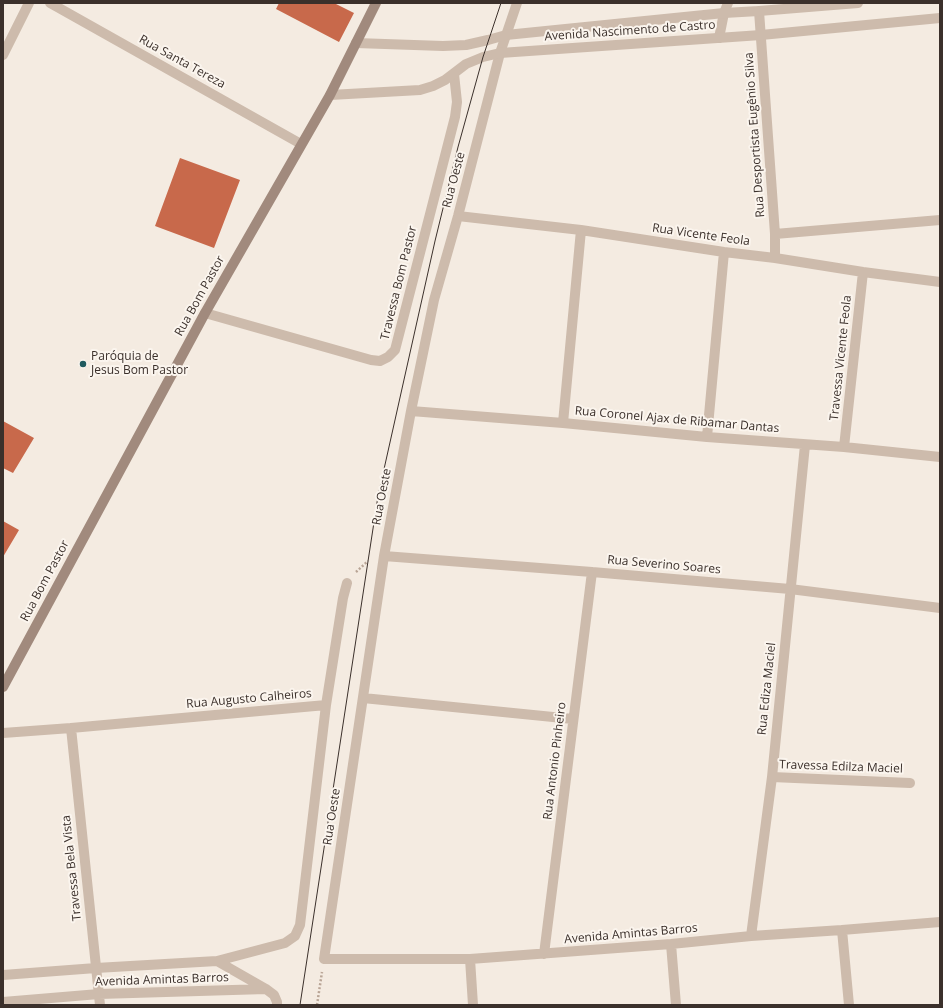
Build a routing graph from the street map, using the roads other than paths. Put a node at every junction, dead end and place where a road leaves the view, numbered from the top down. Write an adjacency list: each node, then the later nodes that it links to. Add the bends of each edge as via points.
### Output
1 (29, 3): 14 (street)
2 (50, 3): 17 (street, Rua Santa Tereza)
3 (376, 3): 12 (main road, Rua Bom Pastor)
4 (517, 3): 9 (street, Rua Oeste)
5 (858, 3): 7 (street, Avenida Nascimento de Castro)
6 (726, 8): 7 (street, Avenida Nascimento de Castro); 9 (street, Avenida Nascimento de Castro); 11 (street)
7 (759, 11): 10 (street, Rua Desportista Eugênio Silva)
8 (940, 18): 10 (street, Avenida Nascimento de Castro)
9 (506, 35): 12 (street, Avenida Nascimento de Castro, via 466,45); 13 (street, Rua Oeste)
10 (761, 35): 11 (street, Avenida Nascimento de Castro); 21 (street, Rua Desportista Eugênio Silva)
11 (720, 38): 13 (street, Avenida Nascimento de Castro)
12 (356, 43): 16 (main road, Rua Bom Pastor)
13 (500, 53): 15 (street, Avenida Nascimento de Castro, via 466,64); 18 (street, Rua Oeste)
14 (3, 55)
15 (454, 74): 16 (street, Avenida Nascimento de Castro, via 420,90); 26 (street, Travessa Bom Pastor, via 457,102 455,117 395,350 388,357 380,361 372,360)
16 (330, 95): 17 (main road, Rua Bom Pastor)
17 (301, 144): 26 (main road, Rua Bom Pastor)
18 (458, 216): 20 (street, Rua Vicente Feola); 27 (street, Rua Oeste, via 434,300)
19 (940, 220): 21 (street)
20 (582, 230): 22 (street, Rua Vicente Feola); 28 (street)
21 (775, 234): 23 (street, Rua Desportista Eugênio Silva)
22 (724, 252): 23 (street, Rua Vicente Feola); 29 (street)
23 (775, 258): 24 (street, Rua Vicente Feola)
24 (863, 272): 25 (street, Rua Vicente Feola); 31 (street, Travessa Vicente Feola)
25 (940, 282)
26 (205, 313): 38 (main road, Rua Bom Pastor)
27 (411, 411): 28 (street, Rua Coronel Ajax de Ribamar Dantas); 33 (street, Rua Oeste)
28 (564, 423): 29 (street, Rua Coronel Ajax de Ribamar Dantas)
29 (707, 437): 30 (street, Rua Coronel Ajax de Ribamar Dantas)
30 (805, 445): 31 (street, Rua Coronel Ajax de Ribamar Dantas); 36 (street, Rua Ediza Maciel)
31 (844, 448): 32 (street, Rua Coronel Ajax de Ribamar Dantas)
32 (940, 457)
33 (384, 556): 34 (street, Rua Severino Soares); 39 (street, Rua Oeste)
34 (592, 572): 36 (street, Rua Severino Soares); 41 (street, Rua Antonio Pinheiro)
35 (347, 583): 40 (street, Rua Augusto Calheiros)
36 (790, 589): 37 (street, Rua Severino Soares); 44 (street, Rua Ediza Maciel)
37 (940, 608)
38 (3, 687)
39 (363, 698): 41 (street); 51 (street, Rua Oeste)
40 (326, 705): 42 (street, Rua Augusto Calheiros); 53 (street, Avenida Amintas Barros, via 300,925 294,936 285,944)
41 (573, 719): 50 (street, Rua Antonio Pinheiro)
42 (71, 728): 43 (street, Rua Augusto Calheiros); 54 (street, Travessa Bela Vista)
43 (3, 733)
44 (772, 777): 45 (street, Travessa Edilza Maciel); 48 (street, Rua Ediza Maciel)
45 (910, 783)
46 (940, 922): 47 (street, Avenida Amintas Barros)
47 (842, 930): 48 (street, Avenida Amintas Barros); 63 (street)
48 (751, 936): 49 (street, Avenida Amintas Barros)
49 (672, 944): 50 (street, Avenida Amintas Barros); 62 (street)
50 (544, 954): 52 (street, Avenida Amintas Barros)
51 (324, 959): 52 (street, Avenida Amintas Barros)
52 (470, 959): 61 (street)
53 (217, 961): 54 (street, Avenida Amintas Barros); 56 (street, Avenida Amintas Barros)
54 (96, 968): 55 (street, Avenida Amintas Barros); 57 (street, Travessa Bela Vista)
55 (3, 975)
56 (266, 989): 57 (street, Avenida Amintas Barros); 60 (street, via 274,995)
57 (99, 994): 58 (street, Avenida Amintas Barros); 59 (street, Travessa Bela Vista)
58 (3, 1002)
59 (100, 1005)
60 (277, 1005)
61 (473, 1005)
62 (676, 1005)
63 (849, 1005)

